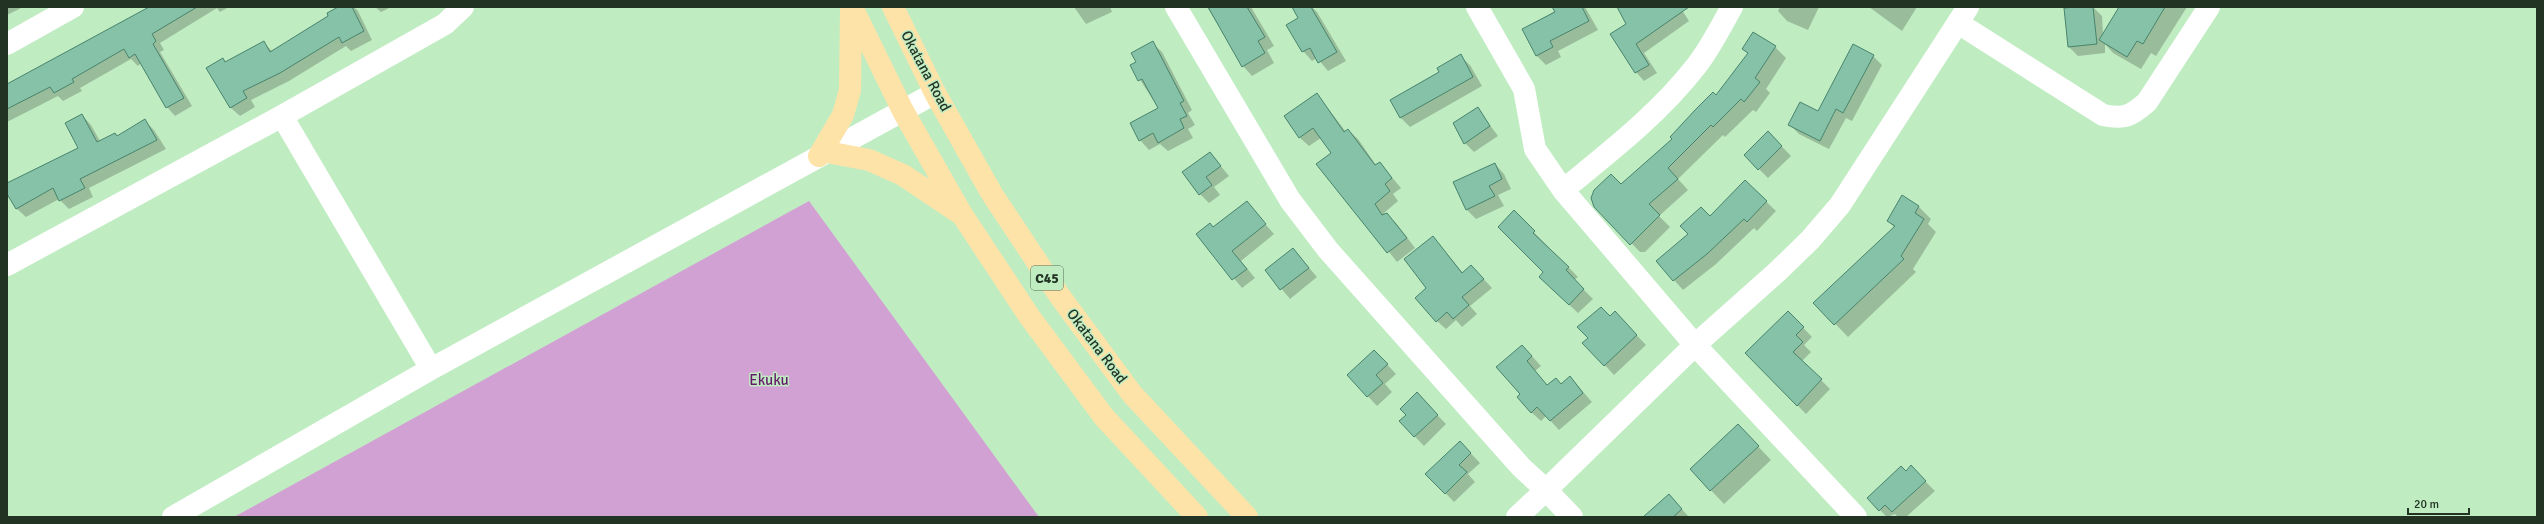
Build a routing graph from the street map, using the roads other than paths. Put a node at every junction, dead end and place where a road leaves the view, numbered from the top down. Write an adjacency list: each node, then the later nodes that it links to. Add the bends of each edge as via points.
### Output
1 (73, 7): 10 (street)
2 (463, 7): 13 (street, via 445,24)
3 (852, 7): 12 (main road, C45); 14 (main road, via 850,90 843,115)
4 (893, 7): 11 (main road, Okatana Road / C45)
5 (1176, 7): 20 (street, via 1290,200 1304,219 1328,250 1495,438)
6 (1732, 7): 15 (street, via 1698,64 1664,103 1629,137)
7 (2209, 7): 9 (street, via 2147,102 2134,114 2120,118 2102,115)
8 (1479, 8): 15 (street, via 1524,90 1535,148)
9 (1963, 15): 18 (street, via 1840,205 1778,272)
10 (7, 44)
11 (935, 92): 12 (street); 23 (main road, Okatana Road / C45, via 992,194 1059,295 1132,394)
12 (903, 110): 14 (street); 16 (main road, C45)
13 (282, 116): 17 (street); 19 (street)
14 (823, 154): 16 (main road, via 868,160 903,175); 19 (street)
15 (1563, 190): 18 (street)
16 (961, 213): 22 (main road, C45, via 1029,316 1104,417)
17 (7, 265)
18 (1695, 345): 20 (street); 26 (street)
19 (431, 369): 21 (street)
20 (1546, 490): 24 (street); 25 (street)
21 (173, 517)
22 (1197, 517)
23 (1247, 517)
24 (1517, 517)
25 (1572, 517)
26 (1856, 517)

